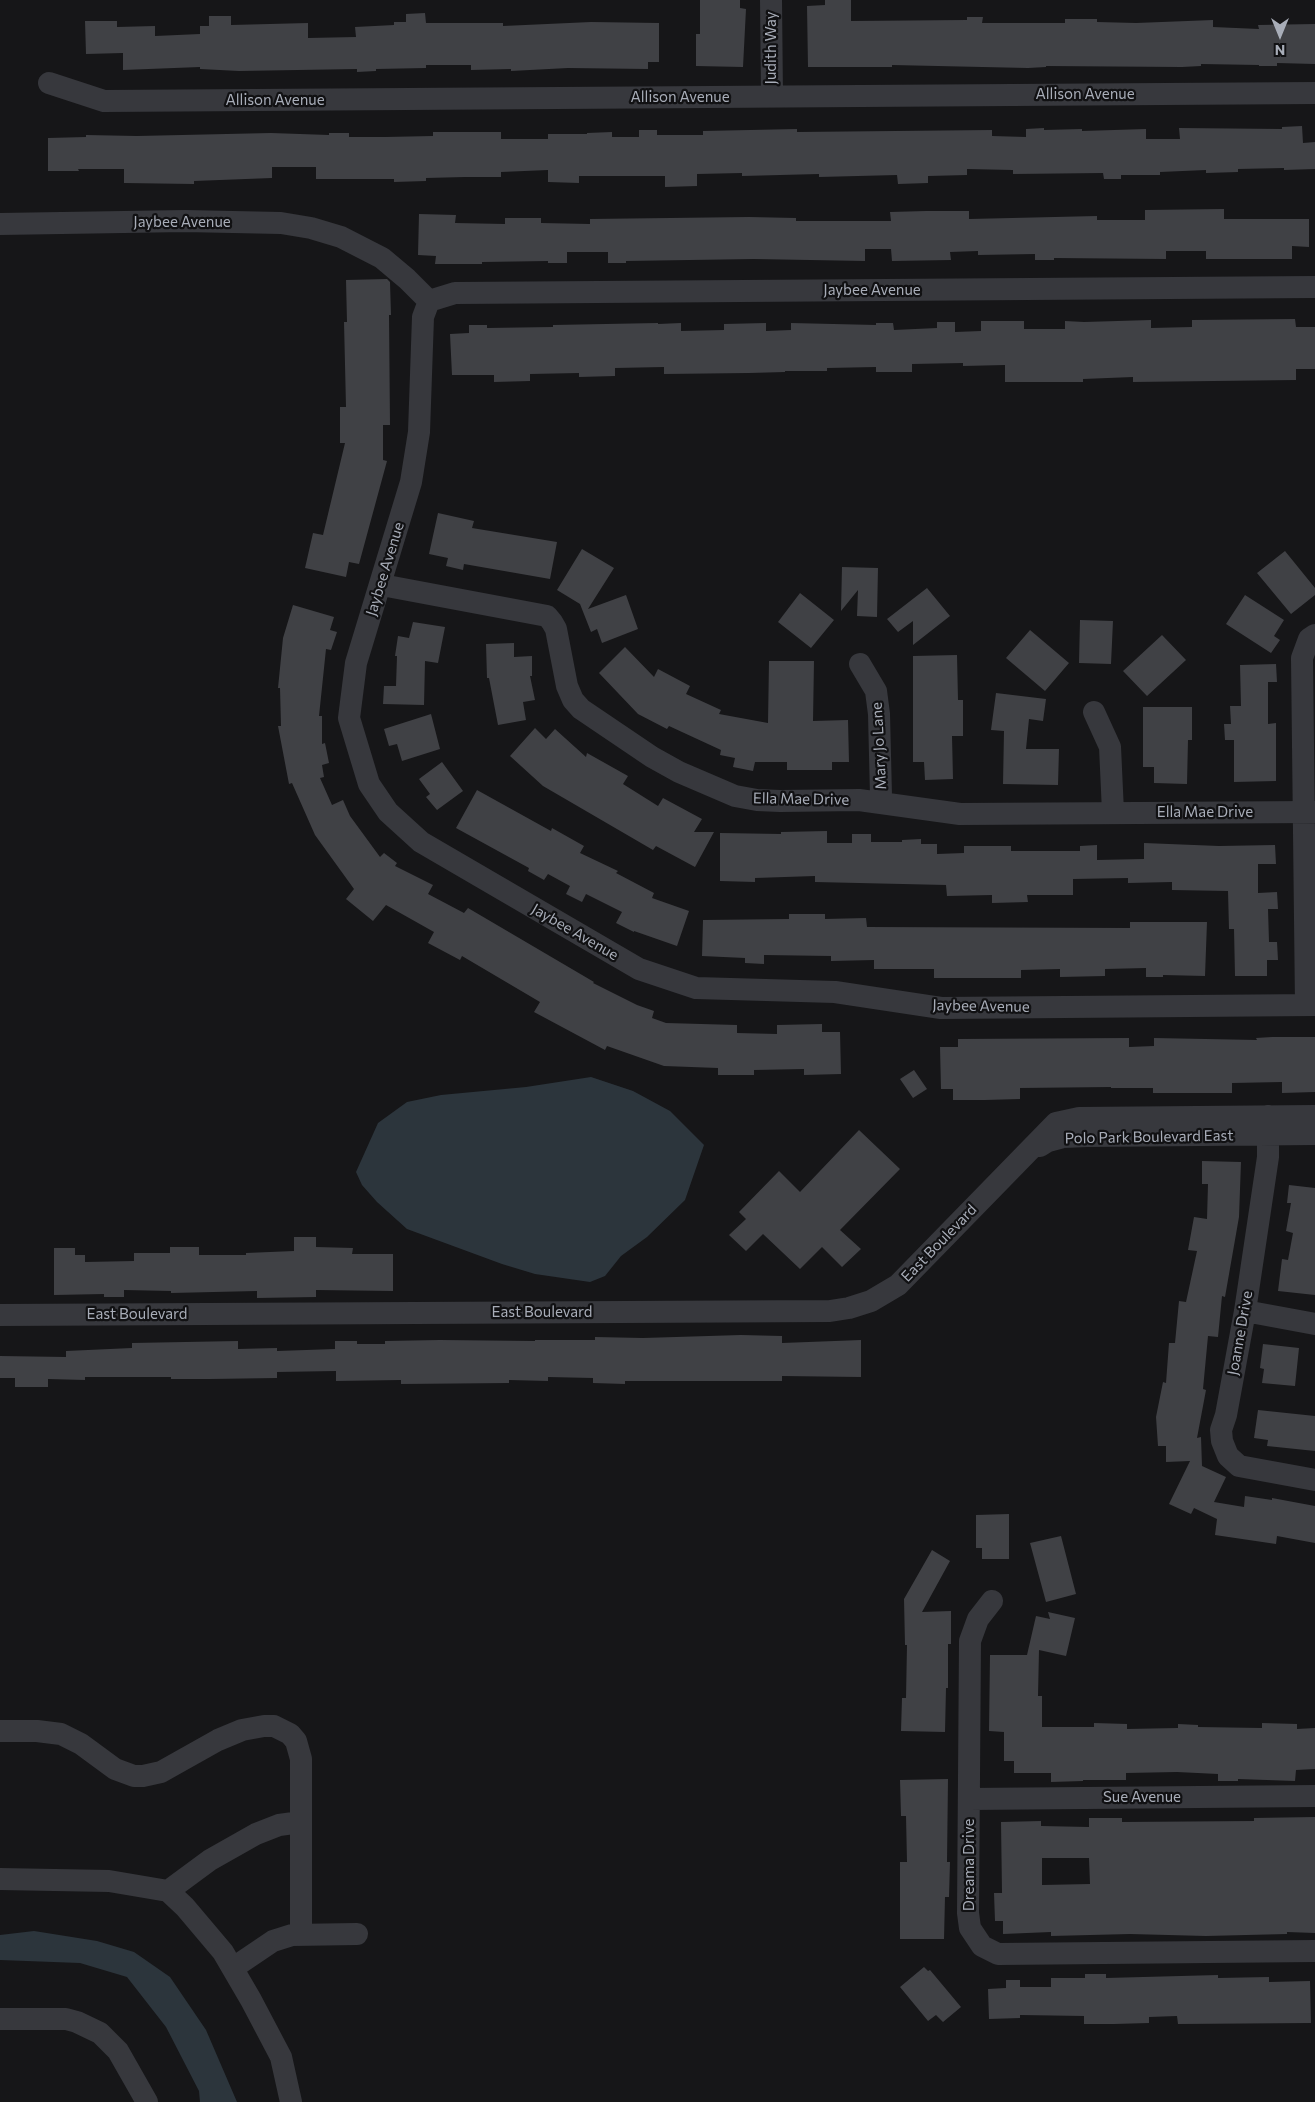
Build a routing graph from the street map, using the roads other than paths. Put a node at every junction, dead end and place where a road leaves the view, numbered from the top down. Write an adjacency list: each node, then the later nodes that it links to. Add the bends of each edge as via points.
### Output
1 (772, 0): 4 (street, Judith Way)
2 (49, 83): 4 (street, Allison Avenue, via 104,101)
3 (1315, 93): 4 (street, Allison Avenue)
4 (772, 96)
5 (0, 224): 7 (street, Jaybee Avenue, via 185,221 281,223 312,228 341,237 382,258)
6 (1315, 287): 7 (street, Jaybee Avenue, via 455,292)
7 (430, 301): 8 (street, Jaybee Avenue, via 423,317 420,423 411,482)
8 (382, 582): 12 (street, Ella Mae Drive, via 388,586 547,616 556,629 566,686 581,709 652,756 707,786 757,800); 15 (street, Jaybee Avenue, via 356,663 349,718 369,784 388,812 420,842 639,969 696,988 835,992 941,1008)
9 (1315, 635): 14 (street, via 1309,639 1302,658)
10 (860, 664): 12 (street, Mary Jo Lane, via 876,691 880,714)
11 (1094, 712): 13 (street, via 1110,747)
12 (880, 802): 13 (street, Ella Mae Drive, via 960,814)
13 (1114, 812): 14 (street, Ella Mae Drive)
14 (1310, 812): 15 (street)
15 (1311, 1005)
16 (1315, 1116): 17 (street, Polo Park Boulevard East)
17 (1268, 1125): 18 (street, Polo Park Boulevard East); 19 (street, Polo Park Boulevard East, via 1079,1118 1056,1124); 20 (street, Joanne Drive, via 1268,1157)
18 (1315, 1134)
19 (1024, 1156): 21 (street, East Boulevard, via 898,1285 871,1301 830,1311)
20 (1245, 1311): 22 (street); 23 (street, Joanne Drive, via 1221,1430 1224,1449 1239,1466)
21 (0, 1315)
22 (1315, 1324)
23 (1315, 1480)
24 (992, 1602): 27 (street, Dreama Drive, via 978,1619 970,1641)
25 (0, 1731): 28 (street, via 61,1734 115,1768 143,1776 161,1772 242,1730 274,1726 290,1734 299,1750)
26 (1315, 1796): 27 (street, Sue Avenue)
27 (969, 1798): 33 (street, Dreama Drive, via 970,1928 982,1946 998,1954)
28 (300, 1822): 30 (street, via 256,1834 210,1860); 31 (street)
29 (0, 1879): 30 (street, via 109,1881)
30 (168, 1891): 34 (street, via 201,1925)
31 (301, 1933): 32 (street); 34 (street, via 273,1941)
32 (357, 1934)
33 (1315, 1951)
34 (233, 1968): 37 (street, via 281,2057)
35 (0, 2019): 36 (street, via 66,2020 100,2033 118,2051)
36 (147, 2102)
37 (291, 2102)

